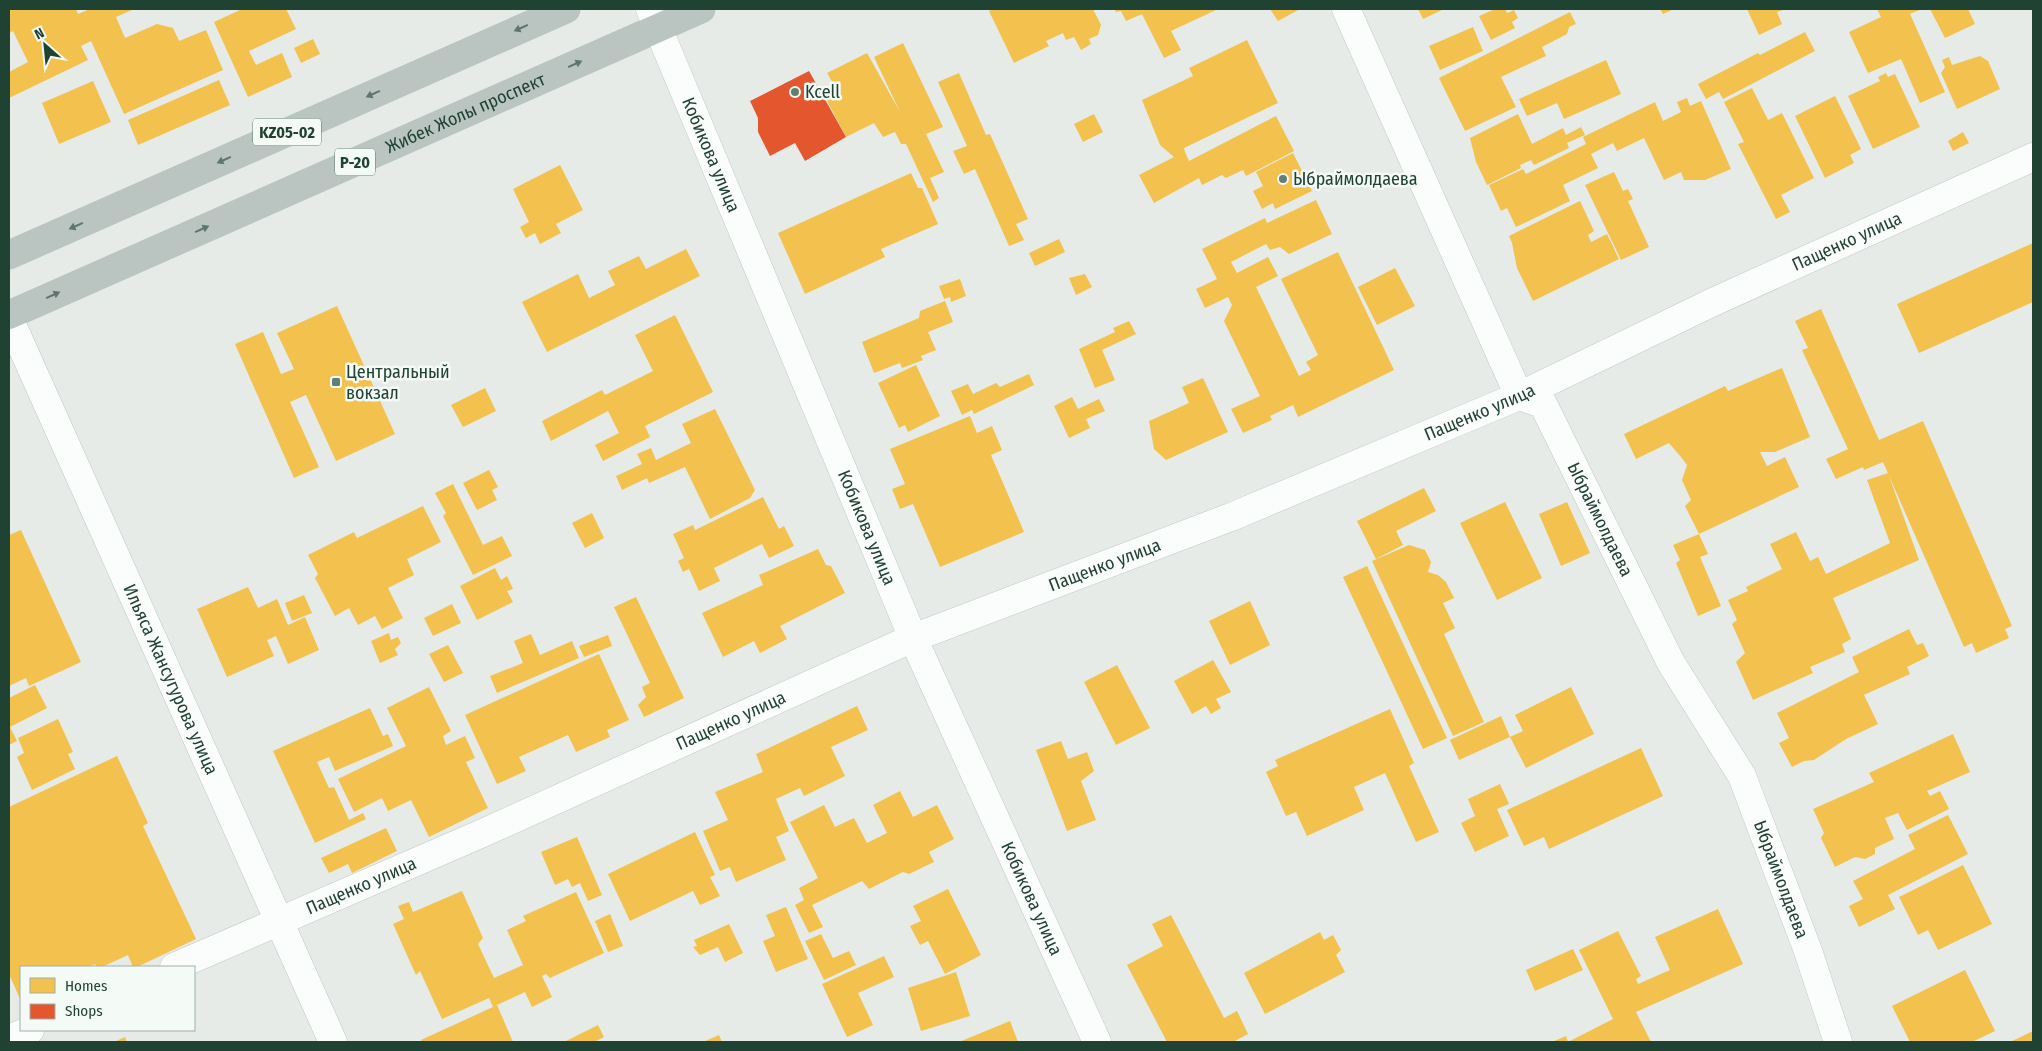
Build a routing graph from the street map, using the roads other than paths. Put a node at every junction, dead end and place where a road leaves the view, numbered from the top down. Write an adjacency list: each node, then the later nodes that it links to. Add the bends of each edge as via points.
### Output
1 (566, 9): 6 (highway, KZ05-02, one-way to 6)
2 (701, 9): 4 (highway, Жибек Жолы проспект / Р-20)
3 (1346, 9): 8 (street)
4 (654, 18): 7 (highway, Жибек Жолы проспект / Р-20, one-way to 4); 9 (street, Кобикова улица)
5 (2033, 157): 8 (street, Пащенко улица, via 1711,302)
6 (9, 256)
7 (9, 316): 10 (street, Ильяса Жансугурова улица)
8 (1519, 396): 9 (street, Пащенко улица, via 1231,517); 16 (street, Ыбраймолдаева, via 1543,404 1671,663 1742,776 1808,951)
9 (913, 638): 10 (street, Пащенко улица); 15 (street, Кобикова улица)
10 (278, 922): 11 (street, Пащенко улица); 14 (street, Ильяса Жансугурова улица)
11 (176, 966)
12 (28, 1031): 13 (street)
13 (9, 1039)
14 (333, 1042)
15 (1097, 1042)
16 (1838, 1042)

